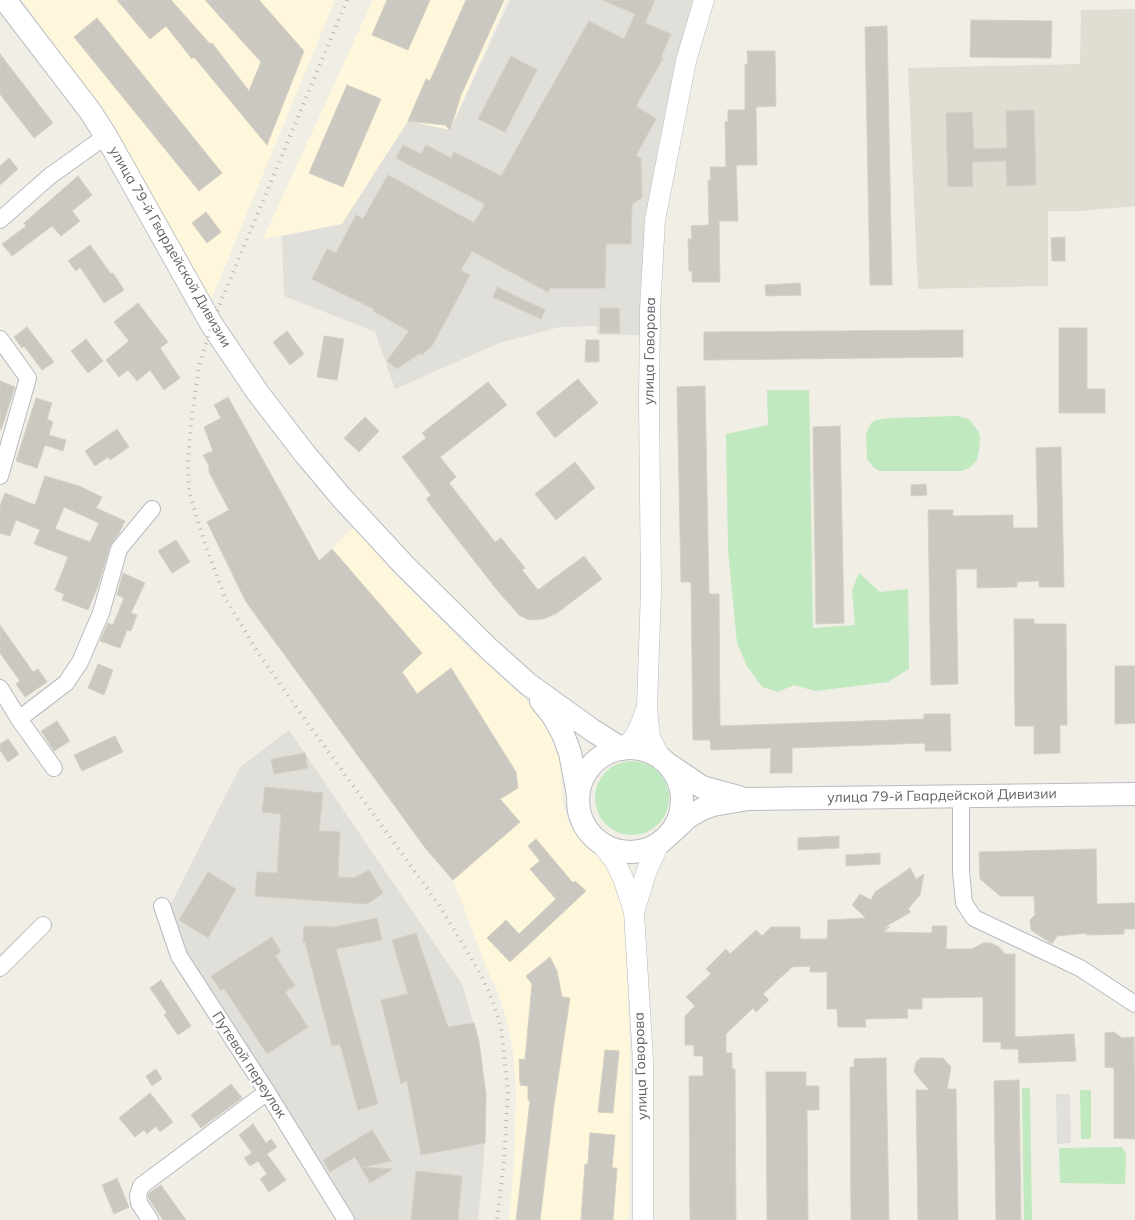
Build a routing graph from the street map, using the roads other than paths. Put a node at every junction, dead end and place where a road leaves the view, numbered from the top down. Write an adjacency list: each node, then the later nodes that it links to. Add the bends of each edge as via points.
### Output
1 (5, 0): 3 (main road, улица 79-й Гвардейской Дивизии)
2 (704, 0): 10 (street, улица Говорова, via 686,61 654,220)
3 (106, 136): 4 (street, via 50,176); 8 (main road, улица 79-й Гвардейской Дивизии, via 212,325 293,439 404,565 473,635)
4 (0, 220)
5 (0, 339): 6 (street, via 28,378)
6 (0, 476)
7 (152, 509): 11 (street, via 119,549 101,613 80,662 66,683)
8 (528, 684): 12 (main road, улица 79-й Гвардейской Дивизии); 17 (main road, улица 79-й Гвардейской Дивизии, via 563,734 570,753)
9 (0, 688): 11 (street)
10 (647, 707): 12 (street, via 634,738); 13 (street, via 650,738)
11 (19, 719): 14 (street)
12 (622, 749): 13 (main road, via 648,751); 17 (main road, via 601,757 591,766 583,778)
13 (664, 761): 18 (main road, улица 79-й Гвардейской Дивизии, via 709,790); 19 (main road, via 677,777 682,800 676,826)
14 (54, 768)
15 (1135, 794): 16 (main road, улица 79-й Гвардейской Дивизии)
16 (961, 796): 18 (main road, улица 79-й Гвардейской Дивизии); 25 (street, via 964,902 974,918 1080,968)
17 (578, 799): 20 (main road, via 586,828)
18 (748, 800): 19 (main road, улица 79-й Гвардейской Дивизии, via 704,808 688,817)
19 (664, 840): 20 (main road, via 644,850 630,852); 22 (street, улица Говорова, via 646,870)
20 (603, 846): 22 (street, улица Говорова, via 624,878)
21 (162, 906): 26 (street, Путевой переулок, via 179,956)
22 (634, 912): 29 (street, улица Говорова, via 643,1061)
23 (43, 925): 24 (street)
24 (0, 968)
25 (1135, 1004)
26 (267, 1092): 27 (street, via 141,1186 139,1203); 28 (street, Путевой переулок)
27 (150, 1220)
28 (346, 1220)
29 (643, 1220)

